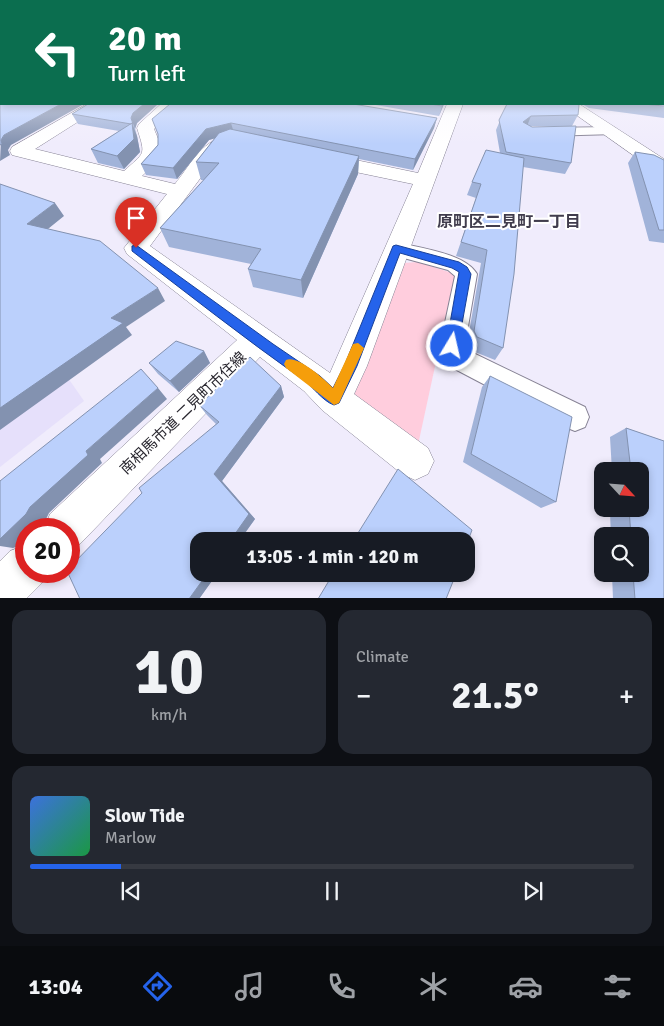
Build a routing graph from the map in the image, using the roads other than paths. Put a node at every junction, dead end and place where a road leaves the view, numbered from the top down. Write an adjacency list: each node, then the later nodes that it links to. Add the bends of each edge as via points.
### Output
1 (96, 105): 10 (street, via 19,151)
2 (169, 105): 10 (street, via 145,128 153,149 152,156)
3 (570, 105): 6 (street)
4 (444, 116): 11 (street)
5 (527, 132): 6 (lane)
6 (610, 132): 9 (street)
7 (238, 141): 12 (street, via 216,145)
8 (300, 155): 11 (street)
9 (664, 168)
10 (129, 177): 12 (street)
11 (424, 180): 13 (street)
12 (180, 191): 14 (street, 南相馬市道 二見町市住線, via 136,248)
13 (396, 248): 15 (street, via 351,366); 16 (lane, via 455,265 466,274 452,346 460,359)
14 (258, 340): 15 (street, via 315,380); 18 (street, 南相馬市道 二見町市住線)
15 (334, 399): 17 (street)
16 (576, 417)
17 (416, 461)
18 (76, 518)
19 (15, 578): 20 (street)
20 (0, 593)

